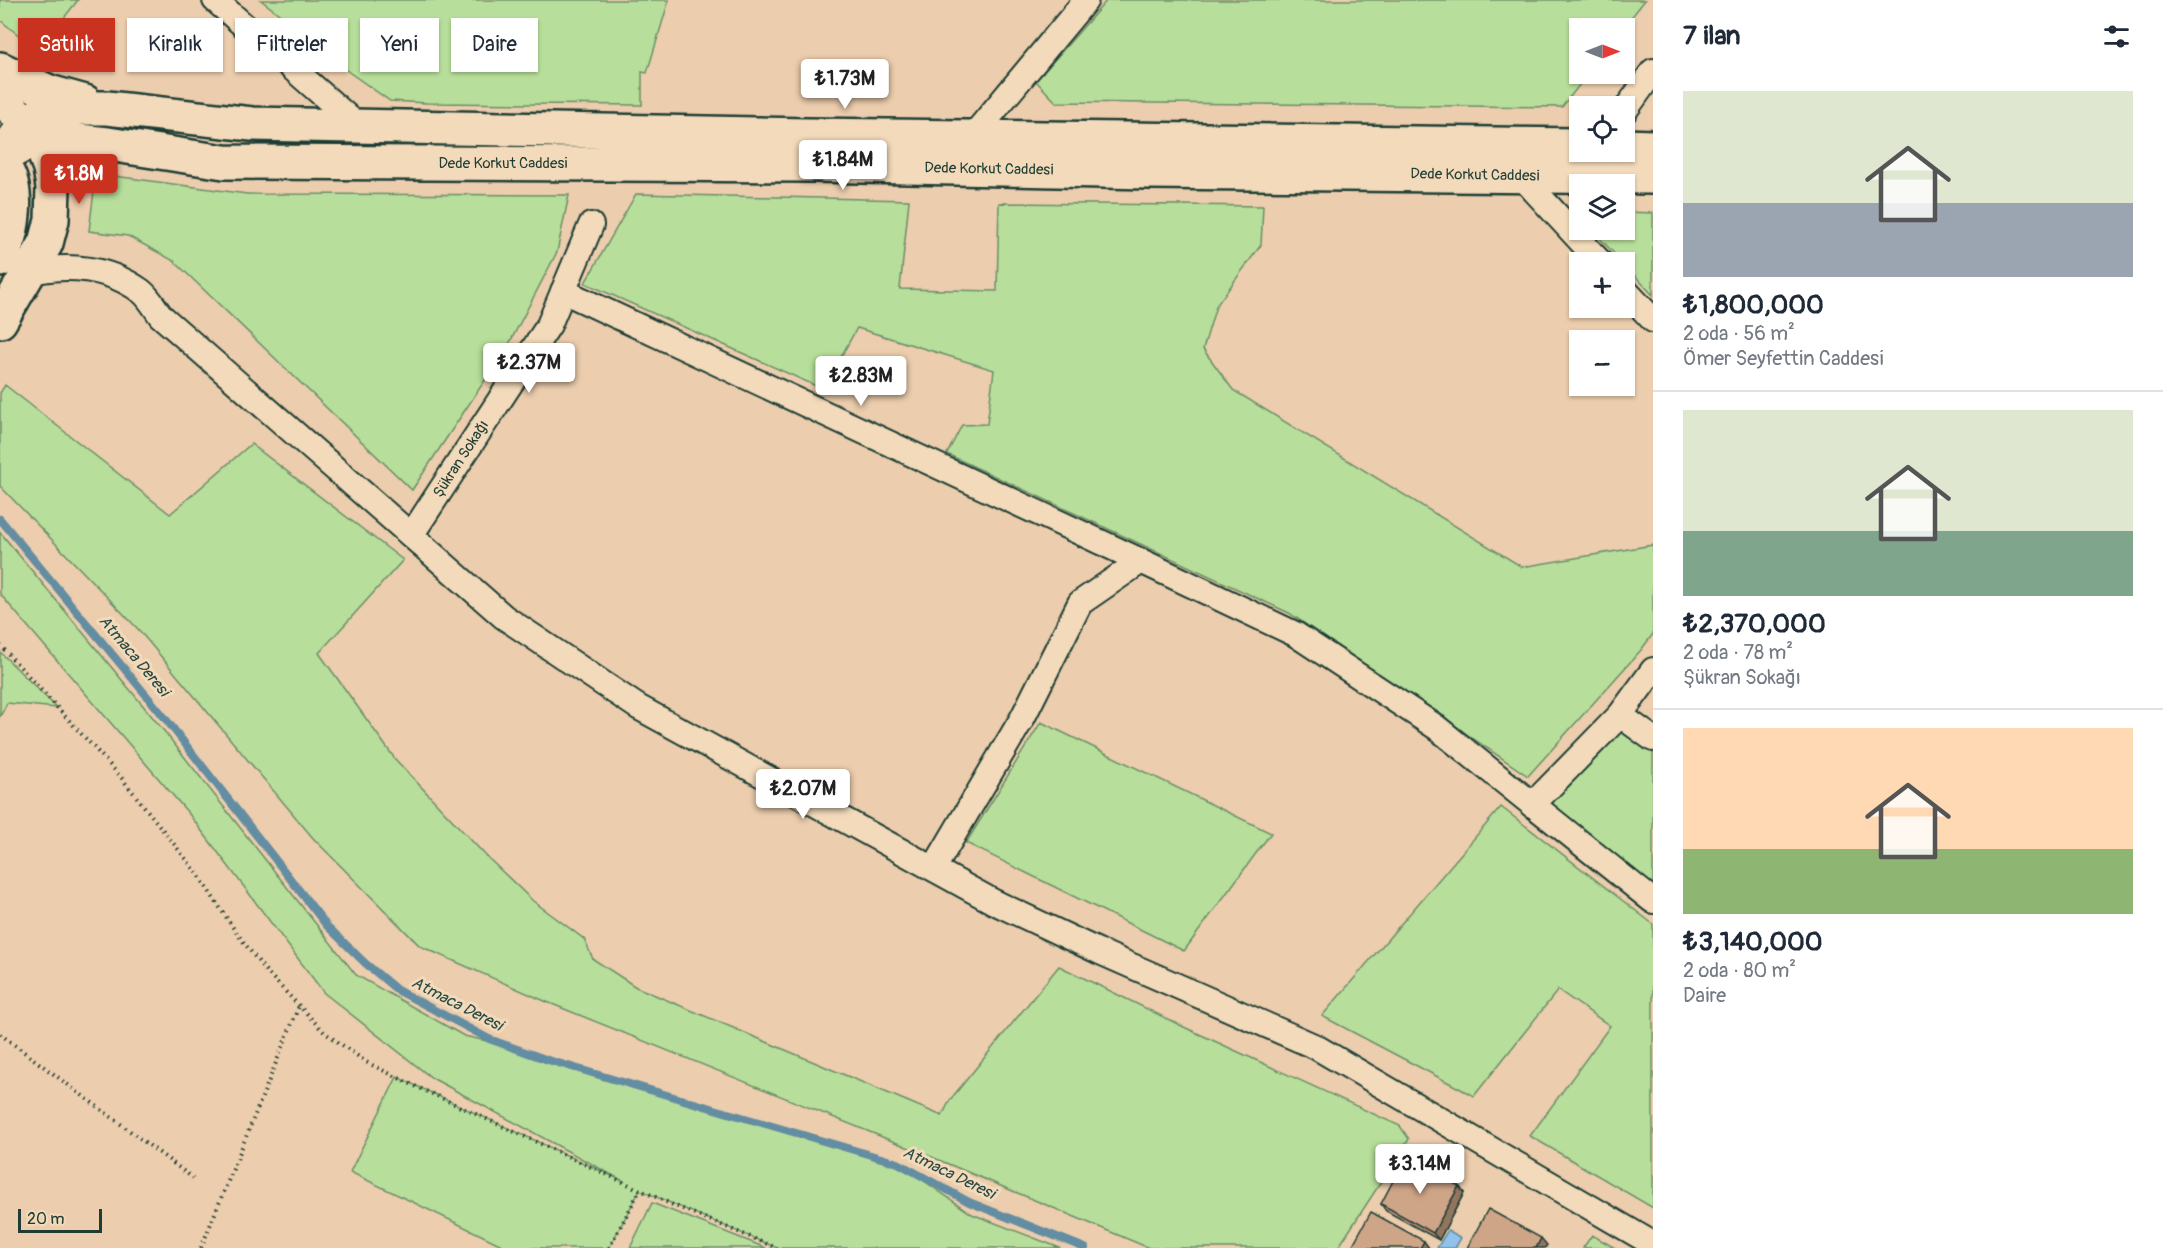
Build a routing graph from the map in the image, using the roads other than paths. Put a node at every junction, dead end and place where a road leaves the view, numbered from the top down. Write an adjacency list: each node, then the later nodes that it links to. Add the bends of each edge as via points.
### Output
1 (215, 0): 8 (street)
2 (1086, 0): 10 (street)
3 (0, 69): 7 (street, via 49,92)
4 (1653, 71): 6 (street)
5 (0, 96): 9 (street)
6 (1635, 96)
7 (107, 108): 8 (street, Dede Korkut Caddesi, via 252,124); 9 (street, via 61,108 40,114)
8 (358, 126): 10 (street, Dede Korkut Caddesi)
9 (31, 131): 14 (street); 15 (street, Dede Korkut Caddesi, via 224,162 790,165); 20 (street, via 50,168 53,210 46,243)
10 (973, 136): 11 (street, Dede Korkut Caddesi)
11 (1569, 145)
12 (1635, 146): 13 (street)
13 (1653, 147)
14 (0, 159): 19 (street, via 11,180 14,203)
15 (1521, 176): 16 (street, Dede Korkut Caddesi); 18 (street)
16 (1653, 177)
17 (591, 225): 21 (street, Şükran Sokağı)
18 (1591, 252)
19 (0, 260)
20 (30, 272): 24 (street); 25 (street, via 73,267 101,272 142,292 161,316)
21 (563, 291): 25 (street, Şükran Sokağı, via 549,325); 26 (street)
22 (1635, 301): 23 (street)
23 (1653, 320)
24 (0, 321)
25 (411, 534): 31 (street, via 504,617 638,707)
26 (1142, 561): 30 (street, via 1295,634 1436,727); 31 (street, via 1080,603 1023,717)
27 (1653, 670): 28 (street)
28 (1620, 714): 29 (street); 30 (street)
29 (1653, 739)
30 (1533, 804): 32 (street)
31 (934, 868): 33 (street, via 994,902 1100,952 1316,1047)
32 (1653, 901)
33 (1653, 1244)

